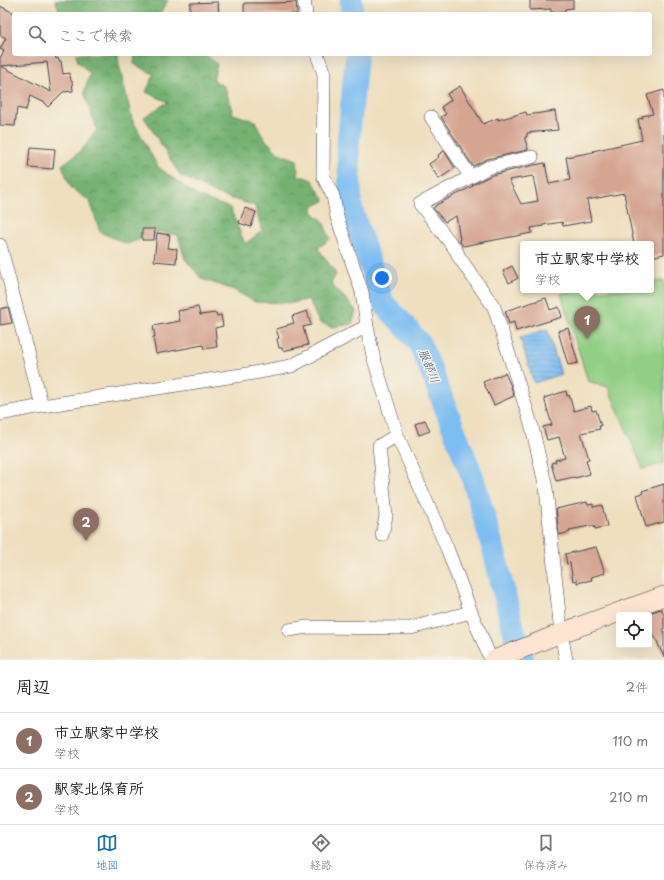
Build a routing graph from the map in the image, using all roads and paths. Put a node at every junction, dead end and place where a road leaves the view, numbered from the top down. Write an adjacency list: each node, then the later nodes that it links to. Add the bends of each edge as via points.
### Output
1 (304, 0): 2 (street)
2 (306, 12)
3 (318, 56): 8 (street, via 324,74 323,176 333,196 362,292)
4 (430, 117): 6 (street)
5 (532, 157): 6 (street, via 489,167)
6 (470, 176): 16 (street, via 420,204 456,250 494,307 532,428 546,488)
7 (0, 245): 9 (street)
8 (366, 326): 9 (street, via 291,366); 11 (street)
9 (42, 406): 10 (street)
10 (0, 414)
11 (397, 435): 12 (street, via 379,446 386,516); 14 (street, via 447,548)
12 (382, 535)
13 (664, 596): 16 (street)
14 (471, 612): 15 (street, via 411,628 307,627); 17 (street)
15 (289, 630)
16 (561, 633): 17 (street); 18 (street)
17 (497, 658)
18 (566, 660)

